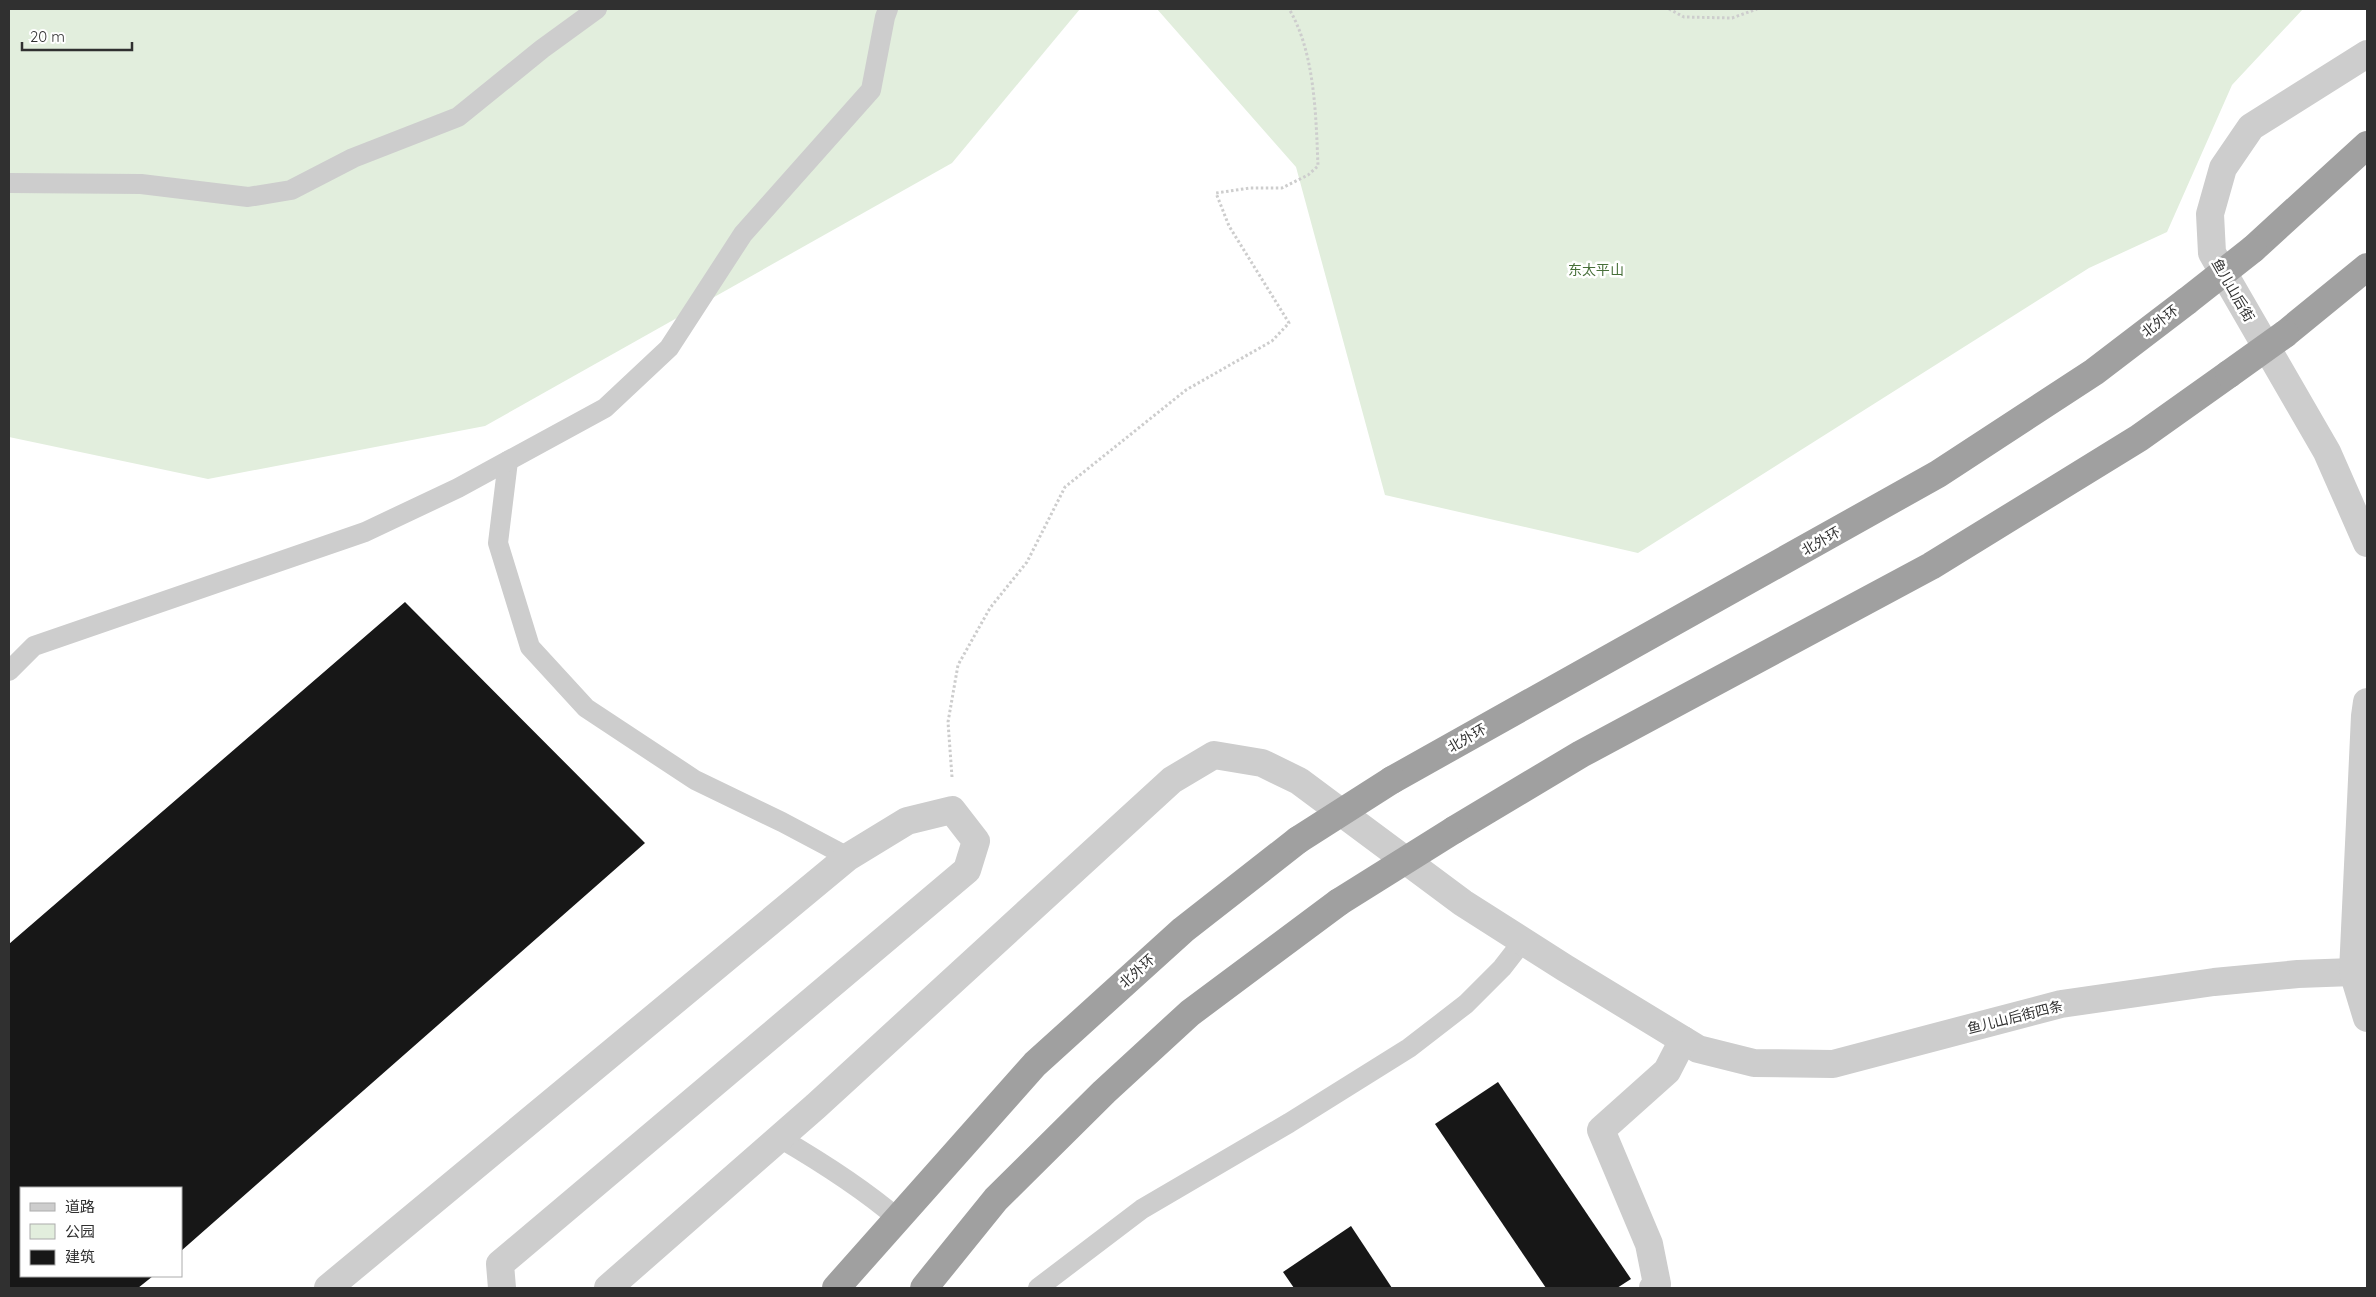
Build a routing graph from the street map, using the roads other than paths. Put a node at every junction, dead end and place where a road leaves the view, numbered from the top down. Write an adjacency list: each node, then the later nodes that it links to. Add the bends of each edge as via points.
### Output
1 (597, 9): 5 (lane, via 458,117 353,158 291,190 248,197 141,184)
2 (888, 9): 7 (lane, via 871,90 744,234 669,348 605,408)
3 (2367, 54): 8 (street, 鱼儿山后街, via 2251,126 2223,168 2210,214 2212,253 2327,452)
4 (2367, 145): 17 (highway, 北外环, bridge, via 2253,249 2094,372 1938,474 1392,780 1298,840 1183,930 1035,1064)
5 (9, 183)
6 (2367, 267): 22 (highway, bridge, via 2285,334 2139,438 1931,566 1581,754 1339,902 1190,1013 1104,1092 996,1199)
7 (508, 461): 9 (lane, via 365,532 34,646); 11 (lane, via 498,542 530,648 586,708 695,780)
8 (2367, 543)
9 (9, 670)
10 (2367, 702): 13 (street)
11 (848, 856): 18 (street); 19 (street, via 907,821 952,810 976,841 967,870 500,1264)
12 (1523, 941): 15 (street, 鱼儿山后街四条); 16 (street, 鱼儿山后街四条, via 1463,903 1299,781 1262,763 1214,754 1172,780); 23 (lane, via 1502,968 1466,1004 1409,1048 1142,1209)
13 (2354, 972): 14 (street); 15 (street, 鱼儿山后街四条, via 2214,982 2061,1004 1832,1064 1754,1063 1698,1049)
14 (2367, 1018)
15 (1683, 1040): 24 (street, via 1667,1072 1601,1130 1649,1244 1657,1284)
16 (780, 1138): 17 (lane, via 831,1169); 20 (street, 鱼儿山后街四条)
17 (898, 1218): 21 (highway, 北外环)
18 (328, 1288)
19 (502, 1288)
20 (608, 1288)
21 (836, 1288)
22 (924, 1288)
23 (1038, 1288)
24 (1653, 1288)

